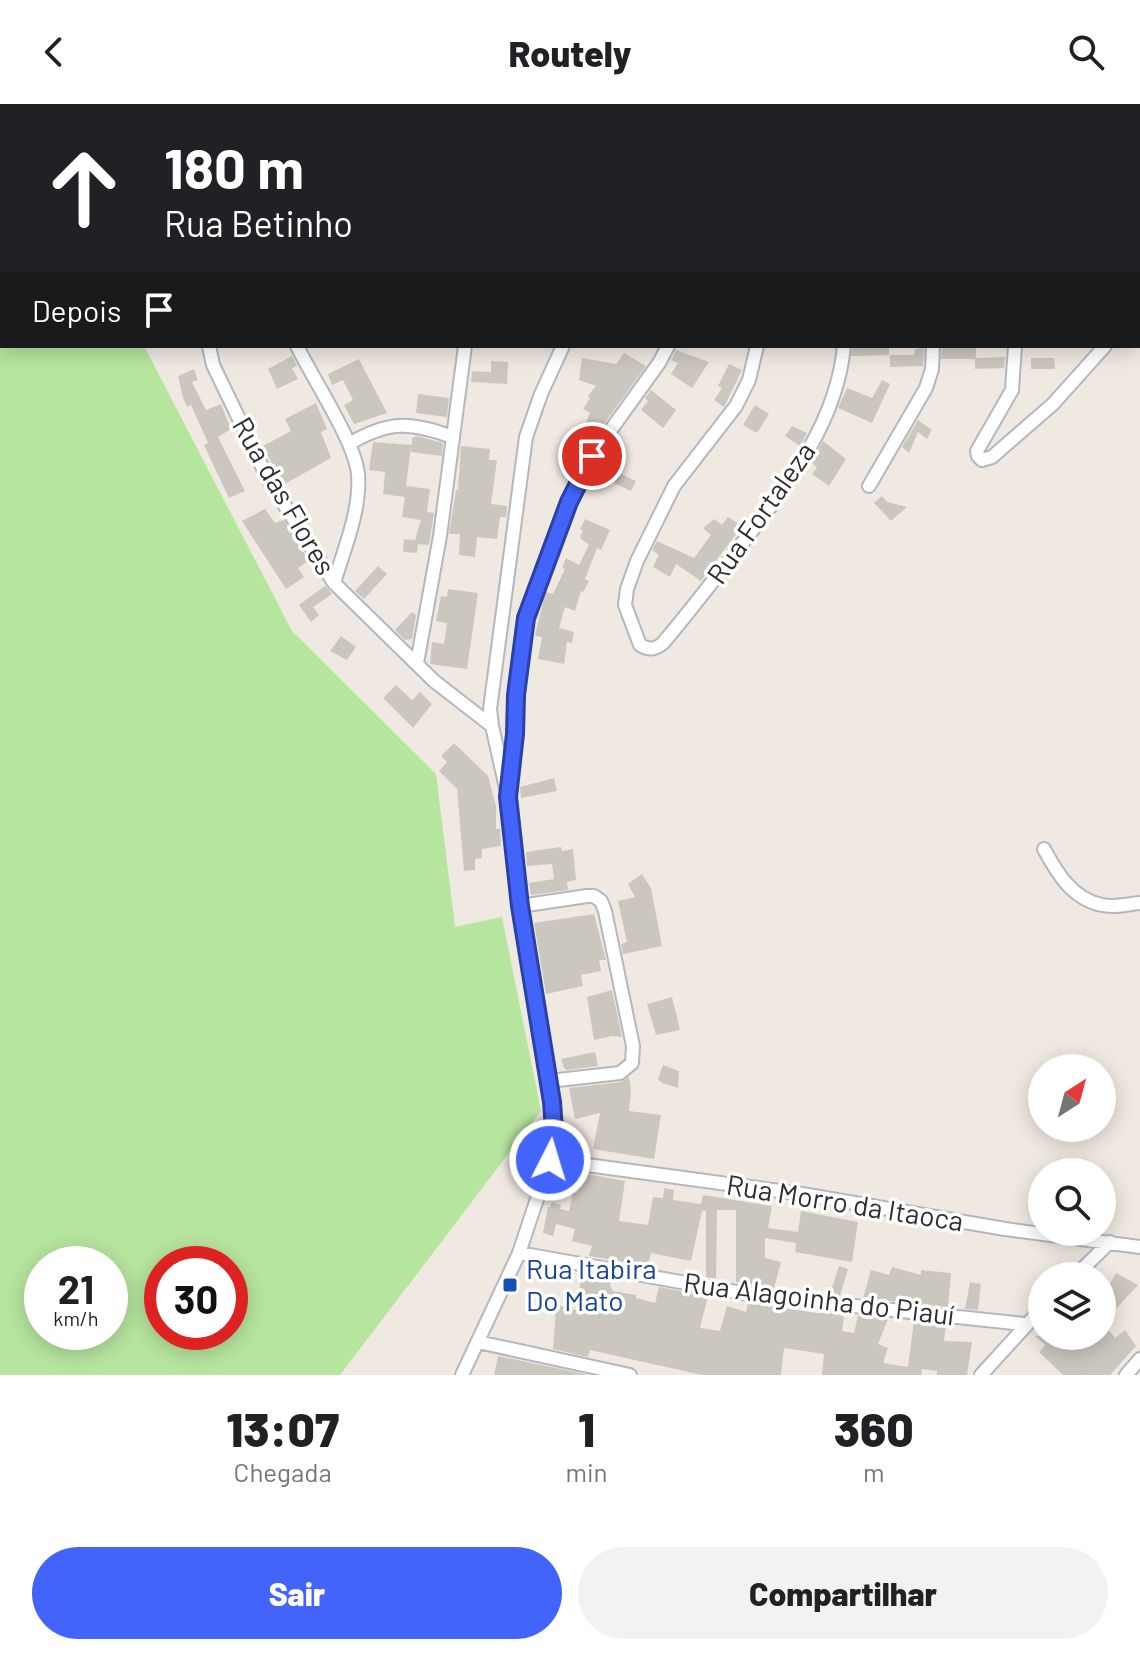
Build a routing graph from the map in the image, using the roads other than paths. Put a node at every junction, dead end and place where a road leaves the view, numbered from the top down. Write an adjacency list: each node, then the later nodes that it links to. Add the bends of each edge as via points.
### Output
1 (209, 348): 14 (street, Rua das Flores, via 268,479)
2 (298, 348): 12 (street)
3 (465, 348): 11 (street)
4 (562, 348): 16 (street, via 526,437 492,689)
5 (667, 348): 17 (street, via 592,456 526,618)
6 (757, 348): 7 (street, Rua Fortaleza, via 736,406 674,486 637,561 625,605 640,645 647,649 663,643 808,452 834,399)
7 (844, 348)
8 (933, 348): 13 (street, via 926,388)
9 (1015, 348): 10 (street, via 1008,402 977,451 986,460 1053,404)
10 (1103, 348)
11 (452, 437): 12 (street, via 430,428 393,425); 15 (street)
12 (349, 444): 14 (street, via 358,492)
13 (869, 486)
14 (334, 583): 15 (street, Rua das Flores)
15 (417, 663): 16 (street, Rua das Flores)
16 (492, 726): 17 (street)
17 (508, 797): 20 (street)
18 (1044, 849): 19 (street, via 1061,879 1086,899 1109,906)
19 (1140, 903)
20 (520, 906): 21 (street); 21 (street, via 587,896 601,901 633,1046 632,1063 620,1073)
21 (549, 1081): 22 (street, via 554,1130)
22 (550, 1160): 23 (street, Rua Morro da Itaoca); 27 (street)
23 (1028, 1232)
24 (1116, 1243): 26 (street, Rua Morro da Itaoca)
25 (1106, 1246): 28 (street)
26 (1140, 1247)
27 (519, 1253): 30 (street, Rua Alagoinha do Piauí, via 759,1296); 31 (street)
28 (1089, 1262)
29 (1028, 1320): 30 (street)
30 (1024, 1324): 35 (street)
31 (478, 1342): 33 (street); 34 (street)
32 (1140, 1359): 36 (street)
33 (462, 1375)
34 (630, 1375)
35 (981, 1375)
36 (1126, 1375)

